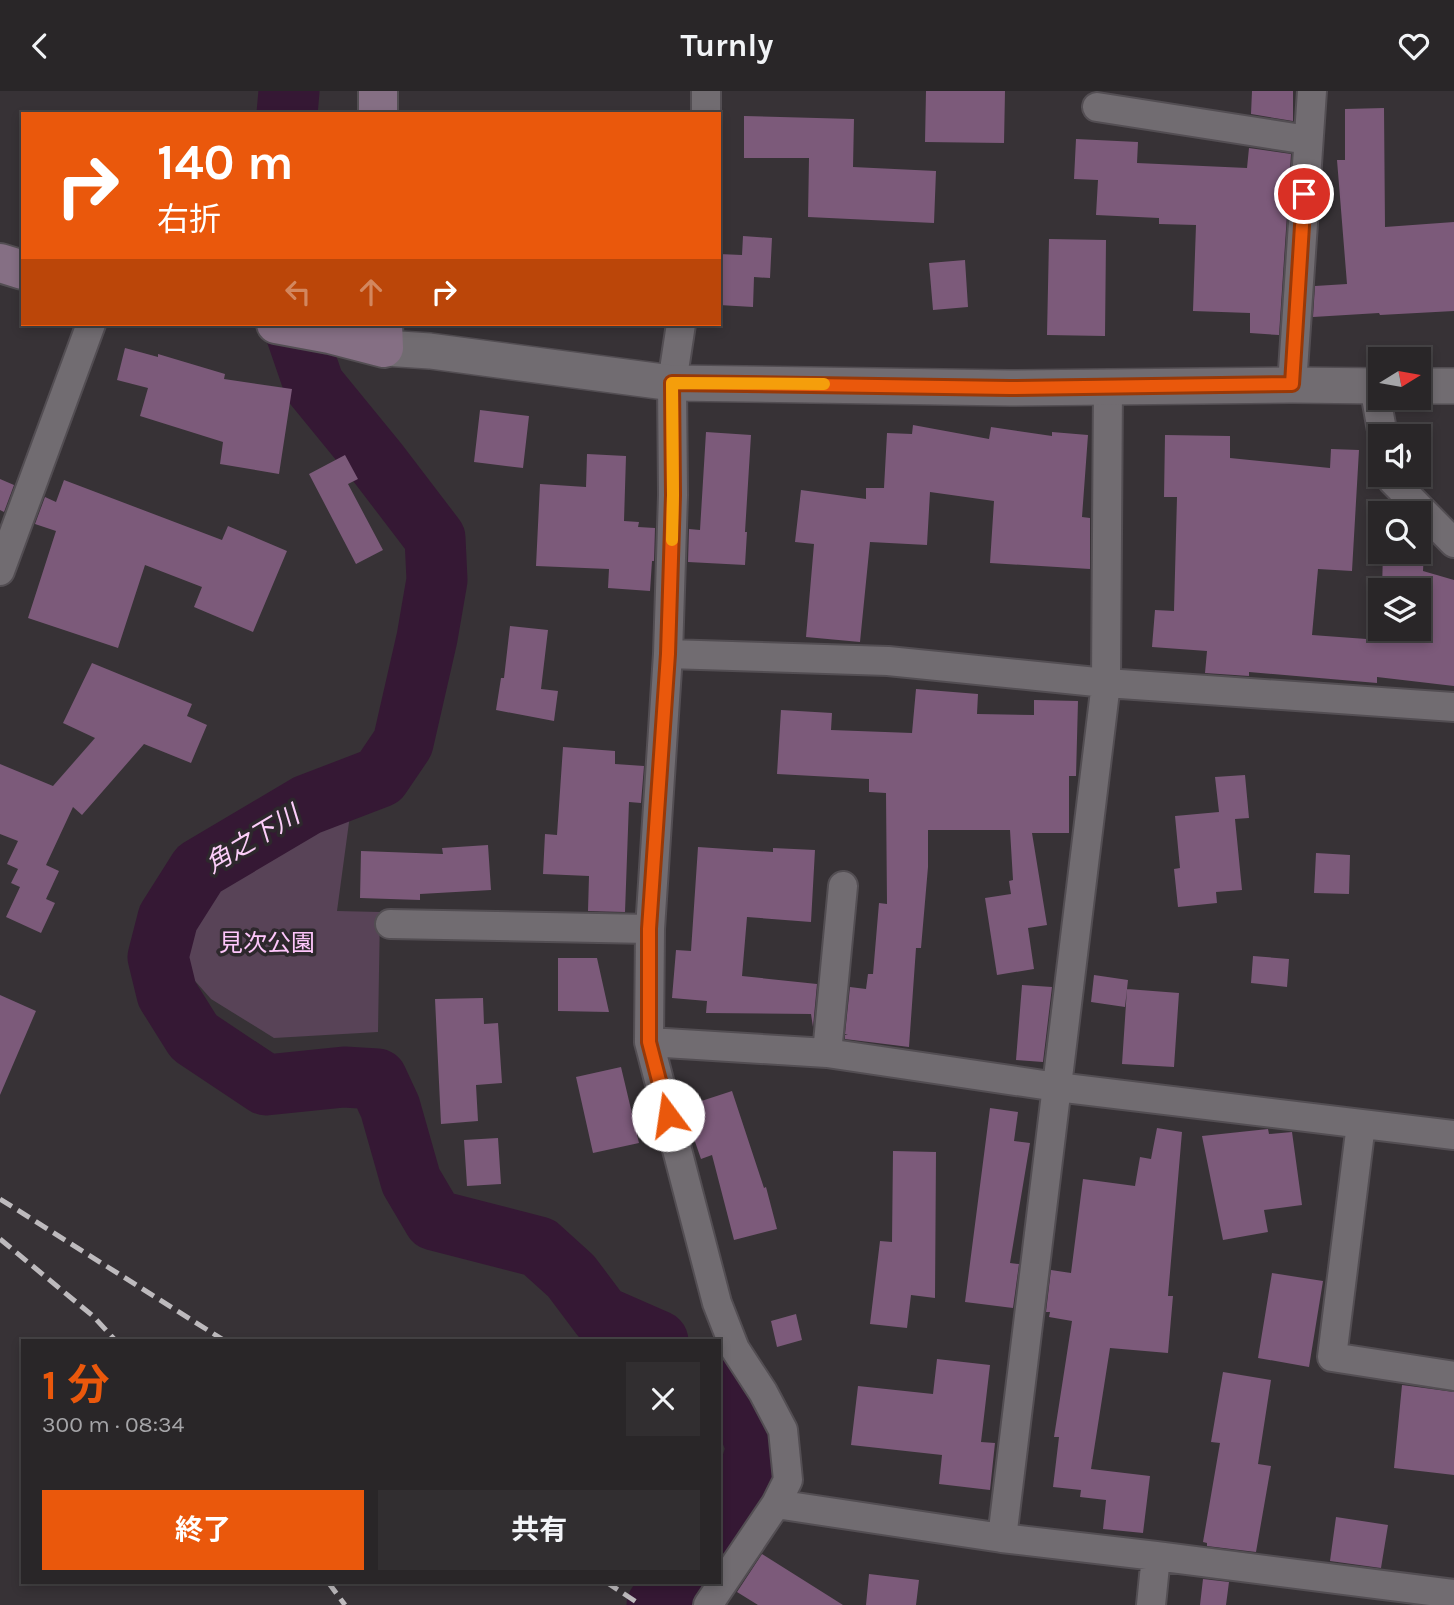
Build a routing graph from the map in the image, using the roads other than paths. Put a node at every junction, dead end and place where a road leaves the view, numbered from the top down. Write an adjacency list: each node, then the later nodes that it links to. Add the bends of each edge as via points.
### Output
1 (377, 91): 5 (main road)
2 (706, 91): 6 (street)
3 (1312, 91): 7 (street)
4 (1097, 107): 7 (street)
5 (378, 112)
6 (706, 112)
7 (1308, 140): 15 (street)
8 (0, 263): 9 (main road)
9 (21, 269)
10 (90, 326): 22 (street)
11 (681, 326): 14 (street)
12 (292, 327): 13 (main road)
13 (383, 336): 14 (street, via 430,351)
14 (672, 383): 19 (street); 23 (street)
15 (1292, 384): 16 (street); 19 (street)
16 (1368, 386)
17 (1432, 386): 18 (street)
18 (1454, 386)
19 (1108, 387): 24 (street)
20 (1399, 487): 21 (street)
21 (1454, 543)
22 (1, 565)
23 (668, 654): 24 (street, via 888,661); 28 (street)
24 (1106, 683): 25 (street); 31 (street)
25 (1454, 707)
26 (843, 886): 30 (street)
27 (390, 924): 28 (street)
28 (649, 929): 29 (street)
29 (649, 1042): 30 (street); 35 (street, via 717,1303 735,1349 783,1430 788,1480)
30 (827, 1053): 31 (street)
31 (1057, 1087): 32 (street); 36 (street)
32 (1361, 1124): 33 (street); 34 (street, via 1332,1357)
33 (1454, 1135)
34 (1454, 1376)
35 (776, 1504): 36 (street); 39 (street)
36 (1002, 1538): 37 (street)
37 (1156, 1556): 38 (street); 40 (street)
38 (1454, 1594)
39 (708, 1605)
40 (1151, 1605)

